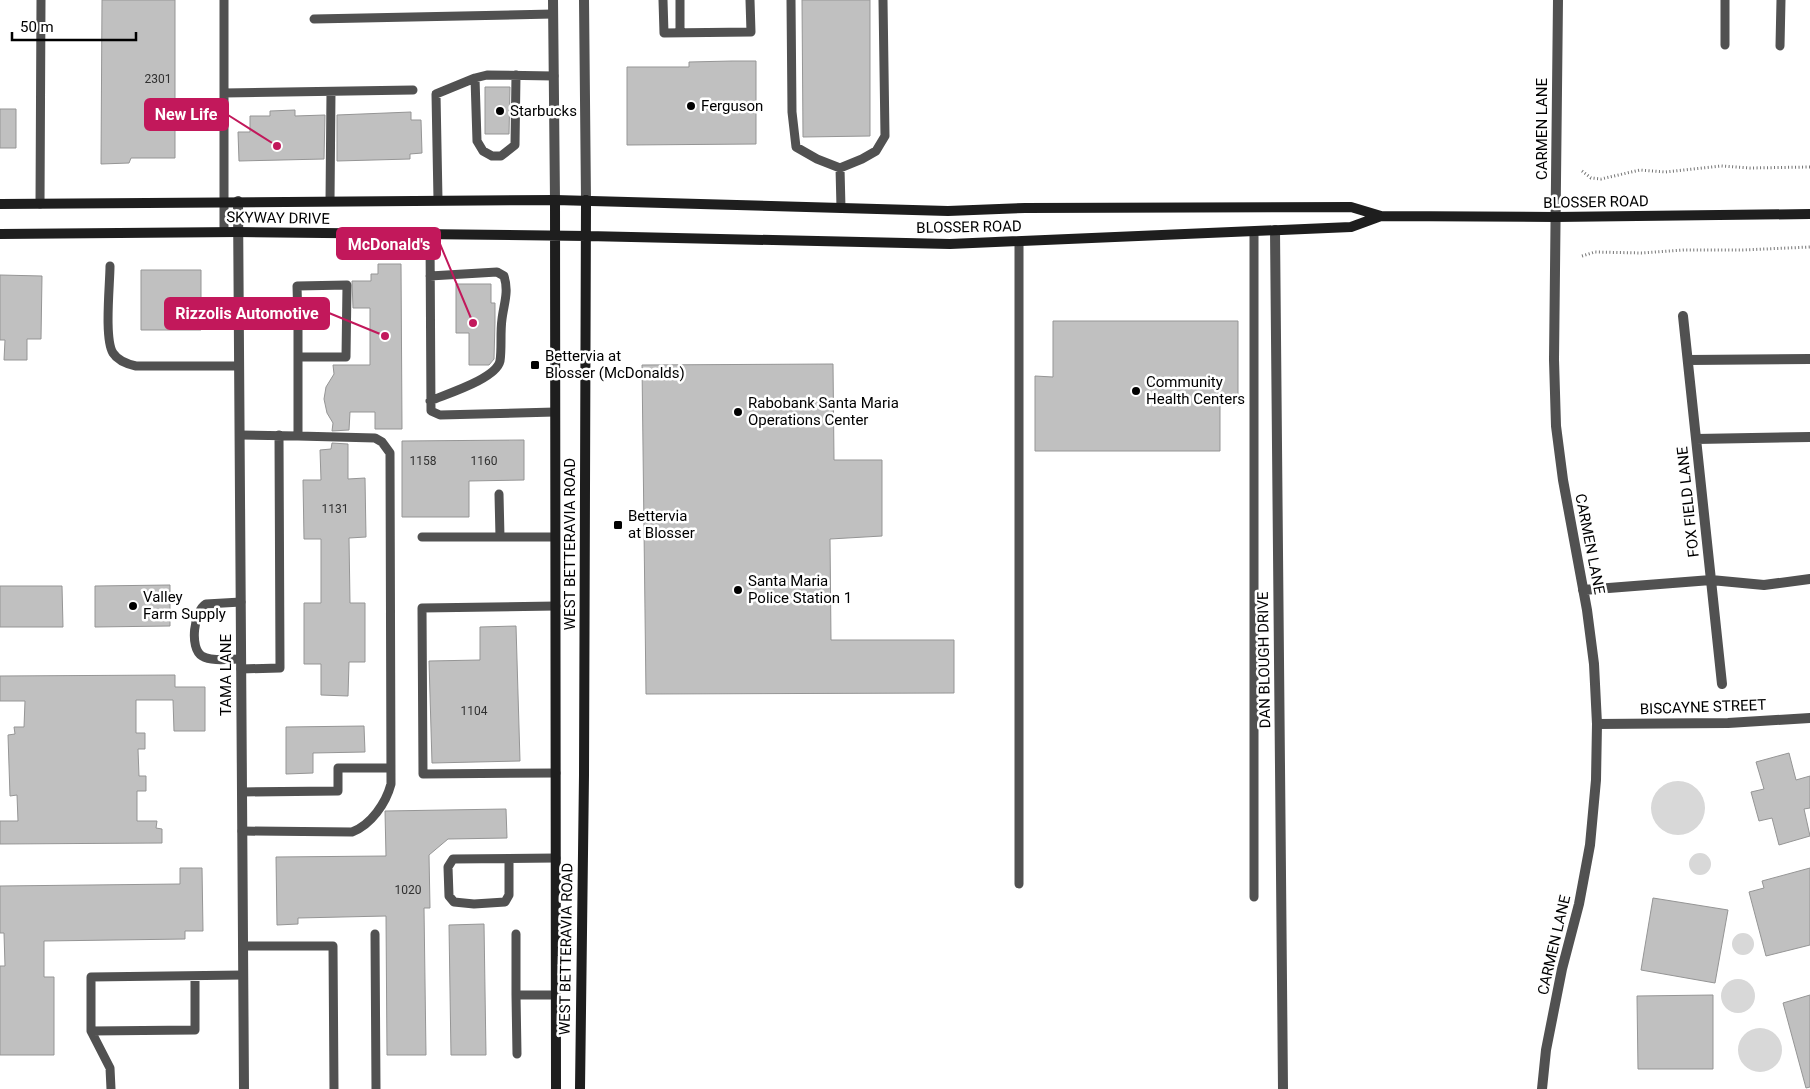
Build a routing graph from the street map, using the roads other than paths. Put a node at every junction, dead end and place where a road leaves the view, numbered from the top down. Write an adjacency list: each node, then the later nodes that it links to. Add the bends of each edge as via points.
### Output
1 (41, 0): 32 (lane)
2 (224, 0): 23 (lane)
3 (553, 0): 13 (street, WEST BETTERAVIA ROAD)
4 (584, 0): 27 (street, WEST BETTERAVIA ROAD)
5 (663, 0): 15 (lane, via 664,33)
6 (680, 0): 15 (lane)
7 (750, 0): 15 (lane, via 751,32)
8 (791, 0): 24 (lane, via 792,112 796,147)
9 (883, 0): 24 (lane, via 885,136 876,151)
10 (1558, 0): 36 (street, CARMEN LANE)
11 (1725, 0): 16 (lane)
12 (1781, 0): 17 (lane)
13 (553, 14): 14 (lane); 19 (street, WEST BETTERAVIA ROAD)
14 (314, 19)
15 (680, 33)
16 (1725, 45)
17 (1780, 46)
18 (516, 76): 19 (lane); 20 (lane); 20 (lane, via 515,145 501,156 483,151 476,141)
19 (554, 76): 26 (street, WEST BETTERAVIA ROAD)
20 (475, 78): 25 (lane, via 436,94)
21 (413, 90): 22 (lane)
22 (331, 92): 23 (lane); 29 (lane)
23 (224, 93): 30 (lane)
24 (840, 168): 33 (lane)
25 (438, 200): 26 (main road, SKYWAY DRIVE); 29 (main road, SKYWAY DRIVE)
26 (555, 200): 27 (main road, BLOSSER ROAD); 43 (main road, WEST BETTERAVIA ROAD)
27 (586, 200): 33 (main road, BLOSSER ROAD); 44 (main road, WEST BETTERAVIA ROAD)
28 (238, 201): 29 (main road, SKYWAY DRIVE); 30 (main road, SKYWAY DRIVE); 39 (street, TAMA LANE)
29 (330, 201)
30 (224, 202): 32 (main road, SKYWAY DRIVE); 38 (lane)
31 (0, 204): 32 (main road, SKYWAY DRIVE)
32 (40, 204)
33 (841, 208): 35 (main road, BLOSSER ROAD, via 948,211 1351,207)
34 (1810, 214): 36 (main road, BLOSSER ROAD)
35 (1381, 216): 36 (main road, BLOSSER ROAD); 37 (main road, BLOSSER ROAD, via 1351,227)
36 (1556, 217): 68 (street, CARMEN LANE, via 1556,426)
37 (1275, 230): 40 (main road, BLOSSER ROAD); 98 (street, DAN BLOUGH DRIVE)
38 (224, 232): 39 (main road, SKYWAY DRIVE); 41 (main road, SKYWAY DRIVE)
39 (238, 232): 42 (main road, SKYWAY DRIVE); 49 (street, TAMA LANE)
40 (1254, 232): 45 (main road, BLOSSER ROAD); 82 (lane)
41 (0, 234)
42 (430, 234): 43 (main road, SKYWAY DRIVE); 47 (lane)
43 (555, 236): 44 (main road, BLOSSER ROAD); 56 (main road, WEST BETTERAVIA ROAD)
44 (587, 236): 45 (main road, BLOSSER ROAD, via 950,244); 97 (main road, WEST BETTERAVIA ROAD)
45 (1019, 242): 81 (lane)
46 (110, 266): 54 (lane, via 110,346 118,359 136,366)
47 (430, 276): 55 (lane); 55 (lane, via 497,272 504,276 507,286 500,361 496,370)
48 (1683, 316): 53 (street, FOX FIELD LANE)
49 (239, 322): 50 (lane); 54 (street, TAMA LANE)
50 (298, 322): 51 (lane); 51 (lane, via 297,286 347,286 346,357)
51 (298, 357): 59 (lane)
52 (1810, 359): 53 (street)
53 (1688, 360): 61 (street, FOX FIELD LANE)
54 (239, 366): 57 (street, TAMA LANE)
55 (430, 402): 56 (lane, via 431,411 440,415)
56 (555, 412): 65 (main road, WEST BETTERAVIA ROAD)
57 (240, 435): 58 (lane); 69 (street, TAMA LANE)
58 (279, 436): 59 (lane); 71 (lane, via 280,668)
59 (298, 436): 75 (lane, via 375,438 390,453)
60 (1810, 437): 61 (street)
61 (1696, 439): 67 (street, FOX FIELD LANE)
62 (499, 494): 64 (lane)
63 (422, 537): 64 (lane)
64 (500, 537): 65 (lane)
65 (556, 537): 70 (main road, WEST BETTERAVIA ROAD)
66 (1810, 579): 67 (street, via 1764,586)
67 (1711, 580): 68 (street); 72 (street, FOX FIELD LANE)
68 (1583, 590): 74 (street, CARMEN LANE, via 1594,664)
69 (241, 602): 71 (street, TAMA LANE); 71 (lane, via 202,606 195,628 198,653 210,659)
70 (556, 606): 76 (main road, WEST BETTERAVIA ROAD); 76 (lane, via 422,608 422,617 423,774)
71 (241, 664): 77 (street, TAMA LANE)
72 (1722, 684)
73 (1810, 718): 74 (street, BISCAYNE STREET, via 1728,723)
74 (1597, 724): 99 (street, CARMEN LANE, via 1590,845 1546,1050)
75 (391, 768): 77 (lane, via 338,768 338,791); 78 (lane, via 387,797 361,829 352,832)
76 (556, 773): 79 (main road, WEST BETTERAVIA ROAD)
77 (242, 792): 78 (street, TAMA LANE)
78 (242, 831): 85 (street, TAMA LANE)
79 (556, 858): 80 (lane); 89 (main road, WEST BETTERAVIA ROAD)
80 (509, 859): 80 (lane, via 453,859 448,867 449,896 454,902 505,902 509,895)
81 (1019, 884)
82 (1254, 898)
83 (375, 934): 95 (lane)
84 (516, 934): 88 (lane)
85 (243, 946): 86 (street, TAMA LANE); 94 (lane, via 333,946)
86 (243, 975): 87 (lane); 93 (street, TAMA LANE)
87 (194, 976): 90 (lane, via 91,977); 90 (lane, via 195,1030)
88 (516, 995): 89 (lane); 91 (lane)
89 (556, 995): 96 (main road, WEST BETTERAVIA ROAD)
90 (92, 1030): 92 (lane, via 110,1068)
91 (517, 1054)
92 (111, 1089)
93 (244, 1089)
94 (334, 1089)
95 (376, 1089)
96 (556, 1089)
97 (580, 1089)
98 (1283, 1089)
99 (1542, 1089)

